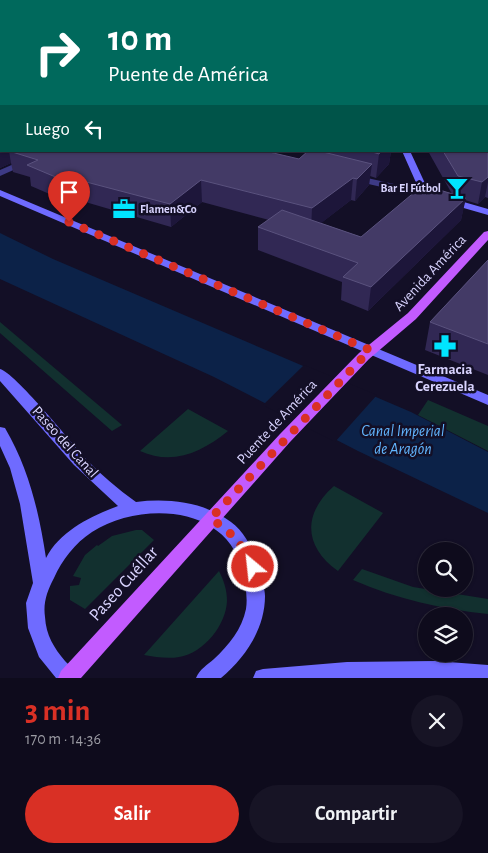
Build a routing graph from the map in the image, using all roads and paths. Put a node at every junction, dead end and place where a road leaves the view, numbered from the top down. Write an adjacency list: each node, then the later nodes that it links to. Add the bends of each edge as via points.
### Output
1 (50, 152): 3 (street)
2 (406, 152): 6 (main road)
3 (0, 173)
4 (347, 176): 6 (street)
5 (0, 193): 9 (main road)
6 (425, 194): 7 (main road)
7 (488, 212)
8 (486, 237): 9 (main road, Avenida América, via 412,316)
9 (370, 350): 11 (main road); 14 (main road, Puente de América)
10 (0, 373): 13 (main road, Paseo del Canal, via 85,466)
11 (488, 400)
12 (0, 432): 15 (main road, via 18,467 30,505)
13 (132, 508): 14 (main road, via 166,505); 15 (main road, via 102,517 76,533 54,556)
14 (211, 518): 17 (main road, Paseo Cuéllar); 18 (main road, via 237,539 246,552 253,567 256,600 253,618 235,652)
15 (41, 582): 17 (main road, via 36,611 40,640 56,666)
16 (488, 674): 19 (main road, via 436,670 356,671)
17 (69, 678)
18 (206, 678)
19 (263, 678)

